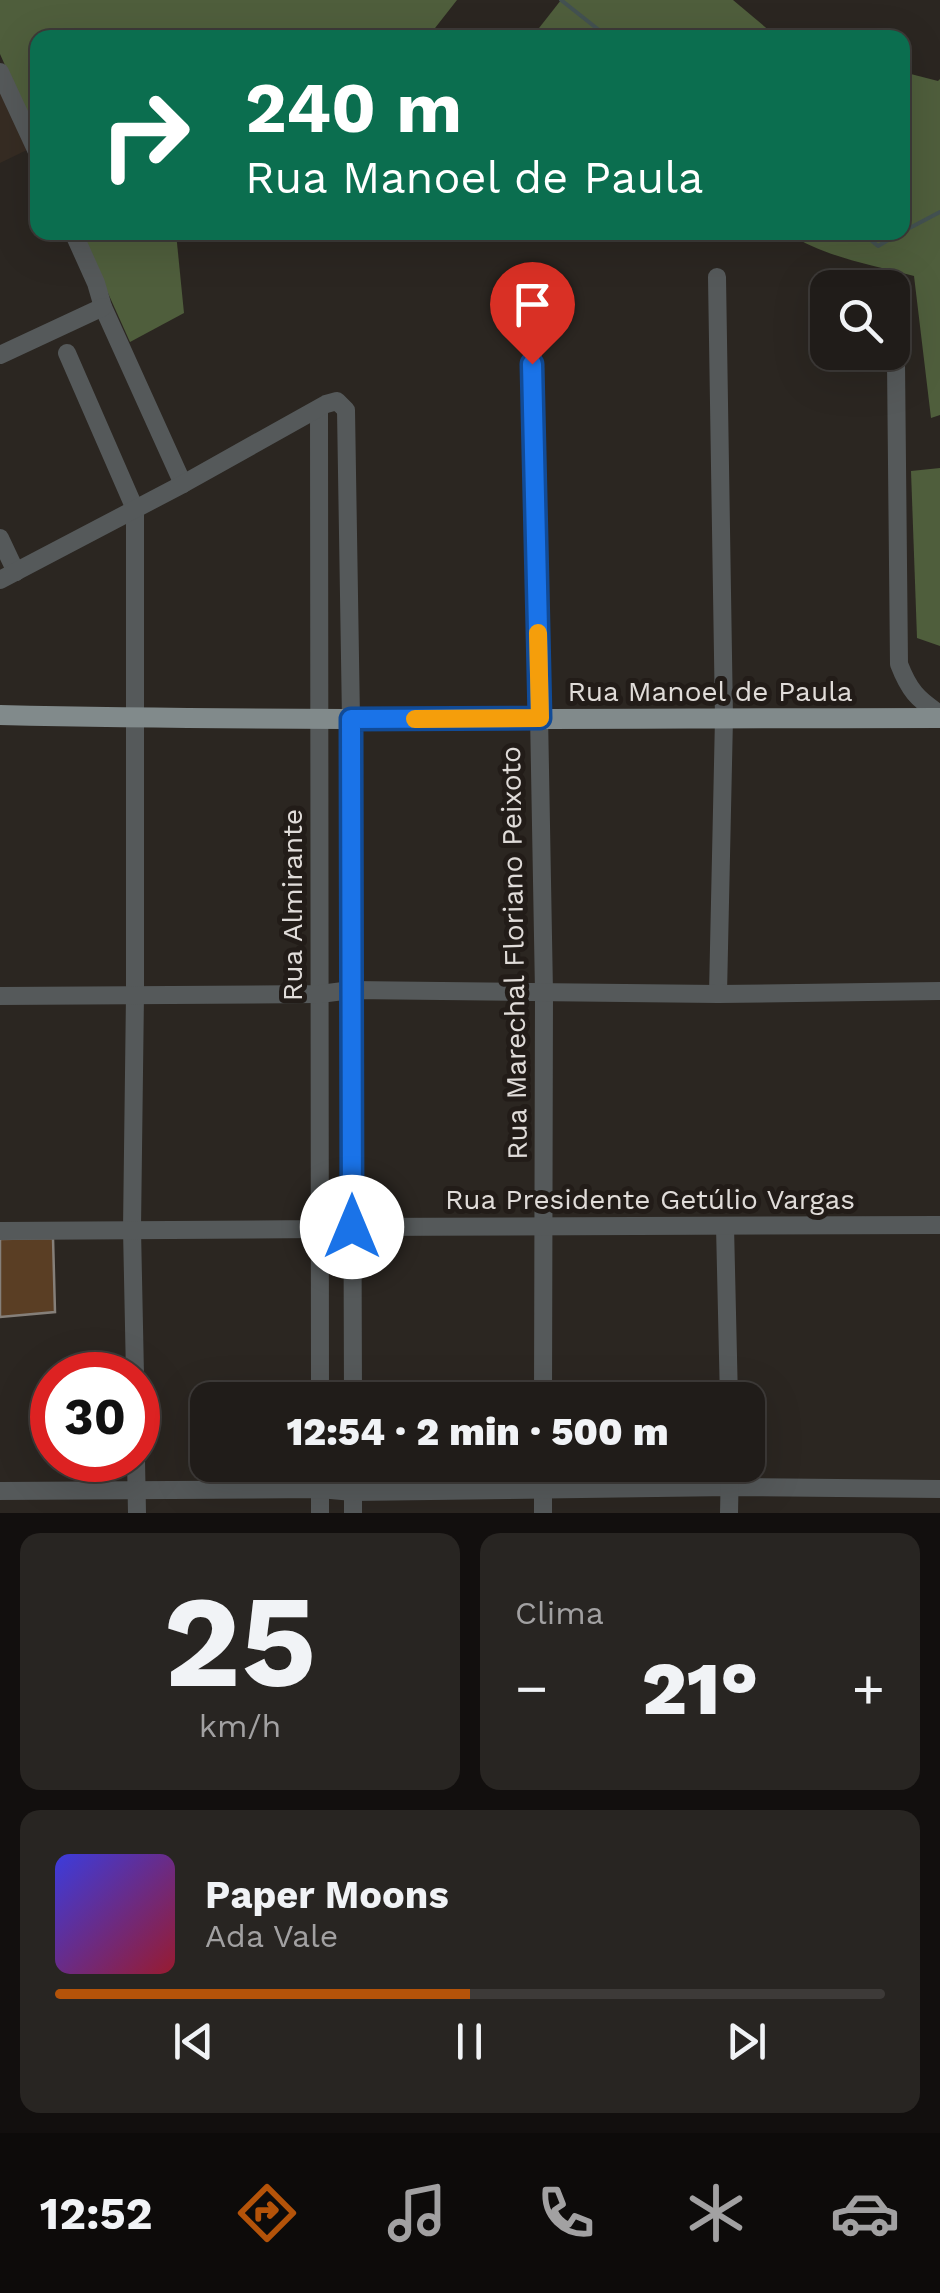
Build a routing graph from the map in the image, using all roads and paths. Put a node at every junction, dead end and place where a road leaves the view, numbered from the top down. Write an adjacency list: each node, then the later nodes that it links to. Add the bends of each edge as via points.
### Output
1 (0, 72): 2 (street)
2 (30, 137)
3 (77, 240): 5 (street)
4 (717, 277): 19 (street)
5 (102, 307): 8 (street); 11 (street)
6 (532, 325): 18 (street, Rua Marechal Floriano Peixoto)
7 (67, 353): 12 (street)
8 (0, 356)
9 (896, 370): 16 (street, via 899,664 918,699)
10 (319, 410): 11 (street); 20 (street, via 337,401 346,410); 21 (street, Rua Almirante)
11 (183, 484): 12 (street)
12 (135, 509): 14 (street); 17 (street)
13 (0, 538): 14 (street)
14 (8, 576)
15 (0, 715): 17 (main road, Rua Manoel de Paula)
16 (940, 716): 19 (main road, Rua Manoel de Paula)
17 (135, 718): 21 (main road, Rua Manoel de Paula); 25 (street)
18 (540, 718): 19 (main road, Rua Manoel de Paula); 20 (main road, Rua Manoel de Paula); 24 (street, Rua Marechal Floriano Peixoto)
19 (724, 718): 27 (street)
20 (351, 719): 21 (main road, Rua Manoel de Paula); 22 (street)
21 (319, 720): 26 (street, Rua Almirante)
22 (352, 990): 24 (street); 26 (street); 32 (street)
23 (940, 991): 27 (street)
24 (544, 992): 27 (street); 30 (street, Rua Marechal Floriano Peixoto)
25 (135, 994): 26 (street); 28 (street); 34 (street)
26 (320, 994): 33 (street, Rua Almirante)
27 (718, 994)
28 (0, 996)
29 (940, 1225): 31 (street, Rua Presidente Getúlio Vargas)
30 (544, 1226): 31 (street, Rua Presidente Getúlio Vargas); 32 (street, Rua Presidente Getúlio Vargas); 39 (street, Rua Marechal Floriano Peixoto)
31 (725, 1226): 40 (street)
32 (352, 1227): 33 (street, Rua Presidente Getúlio Vargas); 38 (street)
33 (320, 1229): 34 (street, Rua Presidente Getúlio Vargas); 37 (street, Rua Almirante)
34 (132, 1230): 35 (street, Rua Presidente Getúlio Vargas); 36 (street)
35 (0, 1231)
36 (135, 1352)
37 (320, 1382)
38 (353, 1382)
39 (544, 1382)
40 (729, 1382)
41 (137, 1482): 49 (street)
42 (320, 1482): 47 (street)
43 (353, 1482): 52 (street)
44 (543, 1482): 51 (street)
45 (730, 1482): 46 (street)
46 (730, 1486): 48 (street); 51 (street); 57 (street)
47 (320, 1488): 49 (street); 52 (street); 54 (street)
48 (940, 1489)
49 (137, 1490): 50 (street); 53 (street)
50 (0, 1491)
51 (543, 1491): 52 (street); 56 (street)
52 (353, 1492): 55 (street)
53 (137, 1513)
54 (320, 1513)
55 (353, 1513)
56 (543, 1513)
57 (730, 1513)

